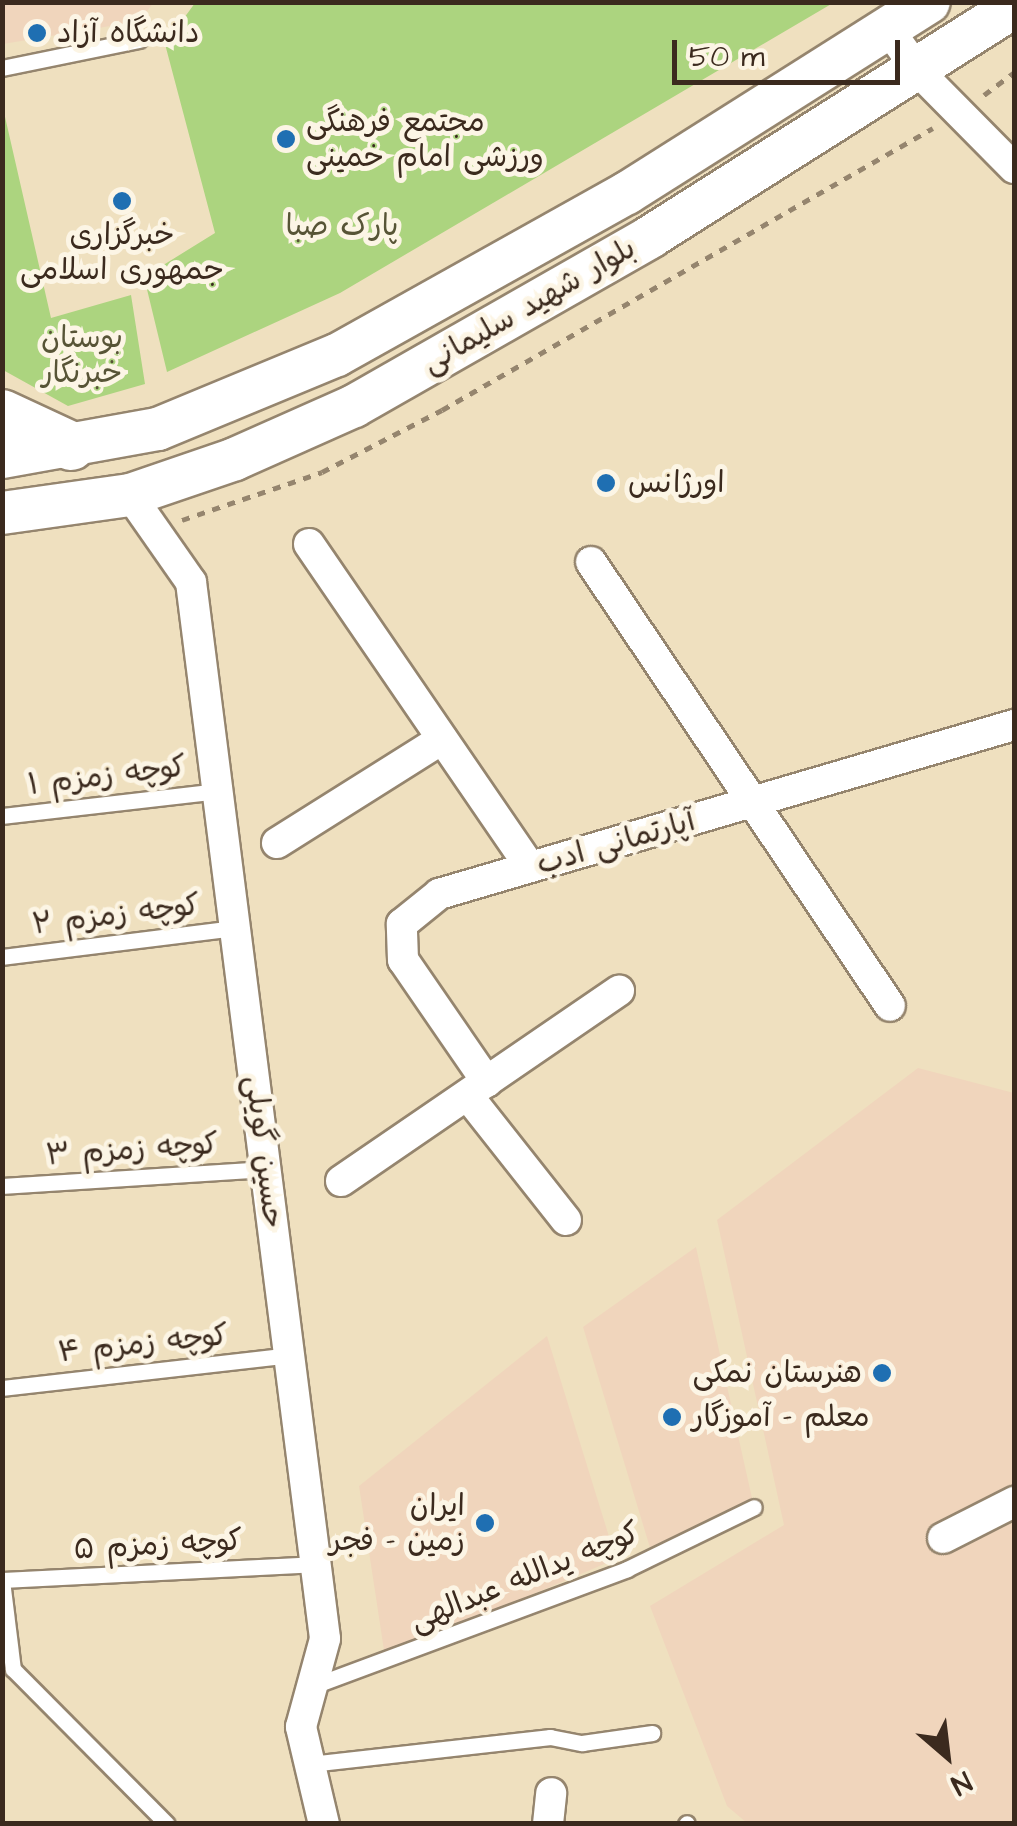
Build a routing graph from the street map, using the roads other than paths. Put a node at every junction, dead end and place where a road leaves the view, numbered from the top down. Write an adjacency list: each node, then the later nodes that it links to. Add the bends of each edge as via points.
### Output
1 (929, 2): 3 (main road, بلوار شهید سلیمانی)
2 (1014, 7): 6 (main road, بلوار شهید سلیمانی)
3 (889, 30): 6 (street); 9 (main road, بلوار شهید سلیمانی, via 627,192 338,355 158,429)
4 (139, 40): 5 (lane)
5 (2, 68)
6 (919, 72): 7 (street); 11 (main road, بلوار شهید سلیمانی, via 650,237 354,406)
7 (1014, 168)
8 (2, 414): 9 (main road)
9 (71, 446): 10 (main road, بلوار شهید سلیمانی)
10 (2, 457)
11 (130, 495): 12 (main road, بلوار شهید سلیمانی); 17 (street, حسین گویلی, via 191,582)
12 (2, 513)
13 (309, 544): 16 (street)
14 (591, 562): 18 (street)
15 (1014, 725): 18 (street, آپارتمانی ادب)
16 (442, 739): 20 (street); 21 (street)
17 (218, 791): 19 (lane, کوچه زمزم ۱); 22 (street, حسین گویلی)
18 (755, 804): 21 (street, آپارتمانی ادب); 25 (street)
19 (2, 816)
20 (277, 843)
21 (530, 867): 26 (street, آپارتمانی ادب, via 439,894 402,924 403,960)
22 (235, 928): 23 (lane, کوچه زمزم ۲); 27 (street, حسین گویلی)
23 (2, 957)
24 (619, 991): 26 (street)
25 (890, 1006)
26 (478, 1089): 28 (street); 30 (street)
27 (266, 1169): 29 (lane, کوچه زمزم ۳); 31 (street, حسین گویلی)
28 (341, 1181)
29 (2, 1186)
30 (566, 1220)
31 (290, 1355): 32 (lane, کوچه زمزم ۴); 36 (street, حسین گویلی)
32 (2, 1388)
33 (1014, 1502): 35 (street)
34 (754, 1507): 38 (lane, کوچه یدالله عبدالهی, via 627,1569)
35 (943, 1538)
36 (316, 1564): 37 (lane, کوچه زمزم ۵); 38 (street, حسین گویلی, via 326,1639)
37 (2, 1580): 41 (lane, via 13,1668)
38 (313, 1686): 40 (street, حسین گویلی, via 301,1726)
39 (652, 1732): 40 (lane, via 582,1743 550,1736)
40 (310, 1764): 42 (street, حسین گویلی)
41 (166, 1824)
42 (324, 1824)

